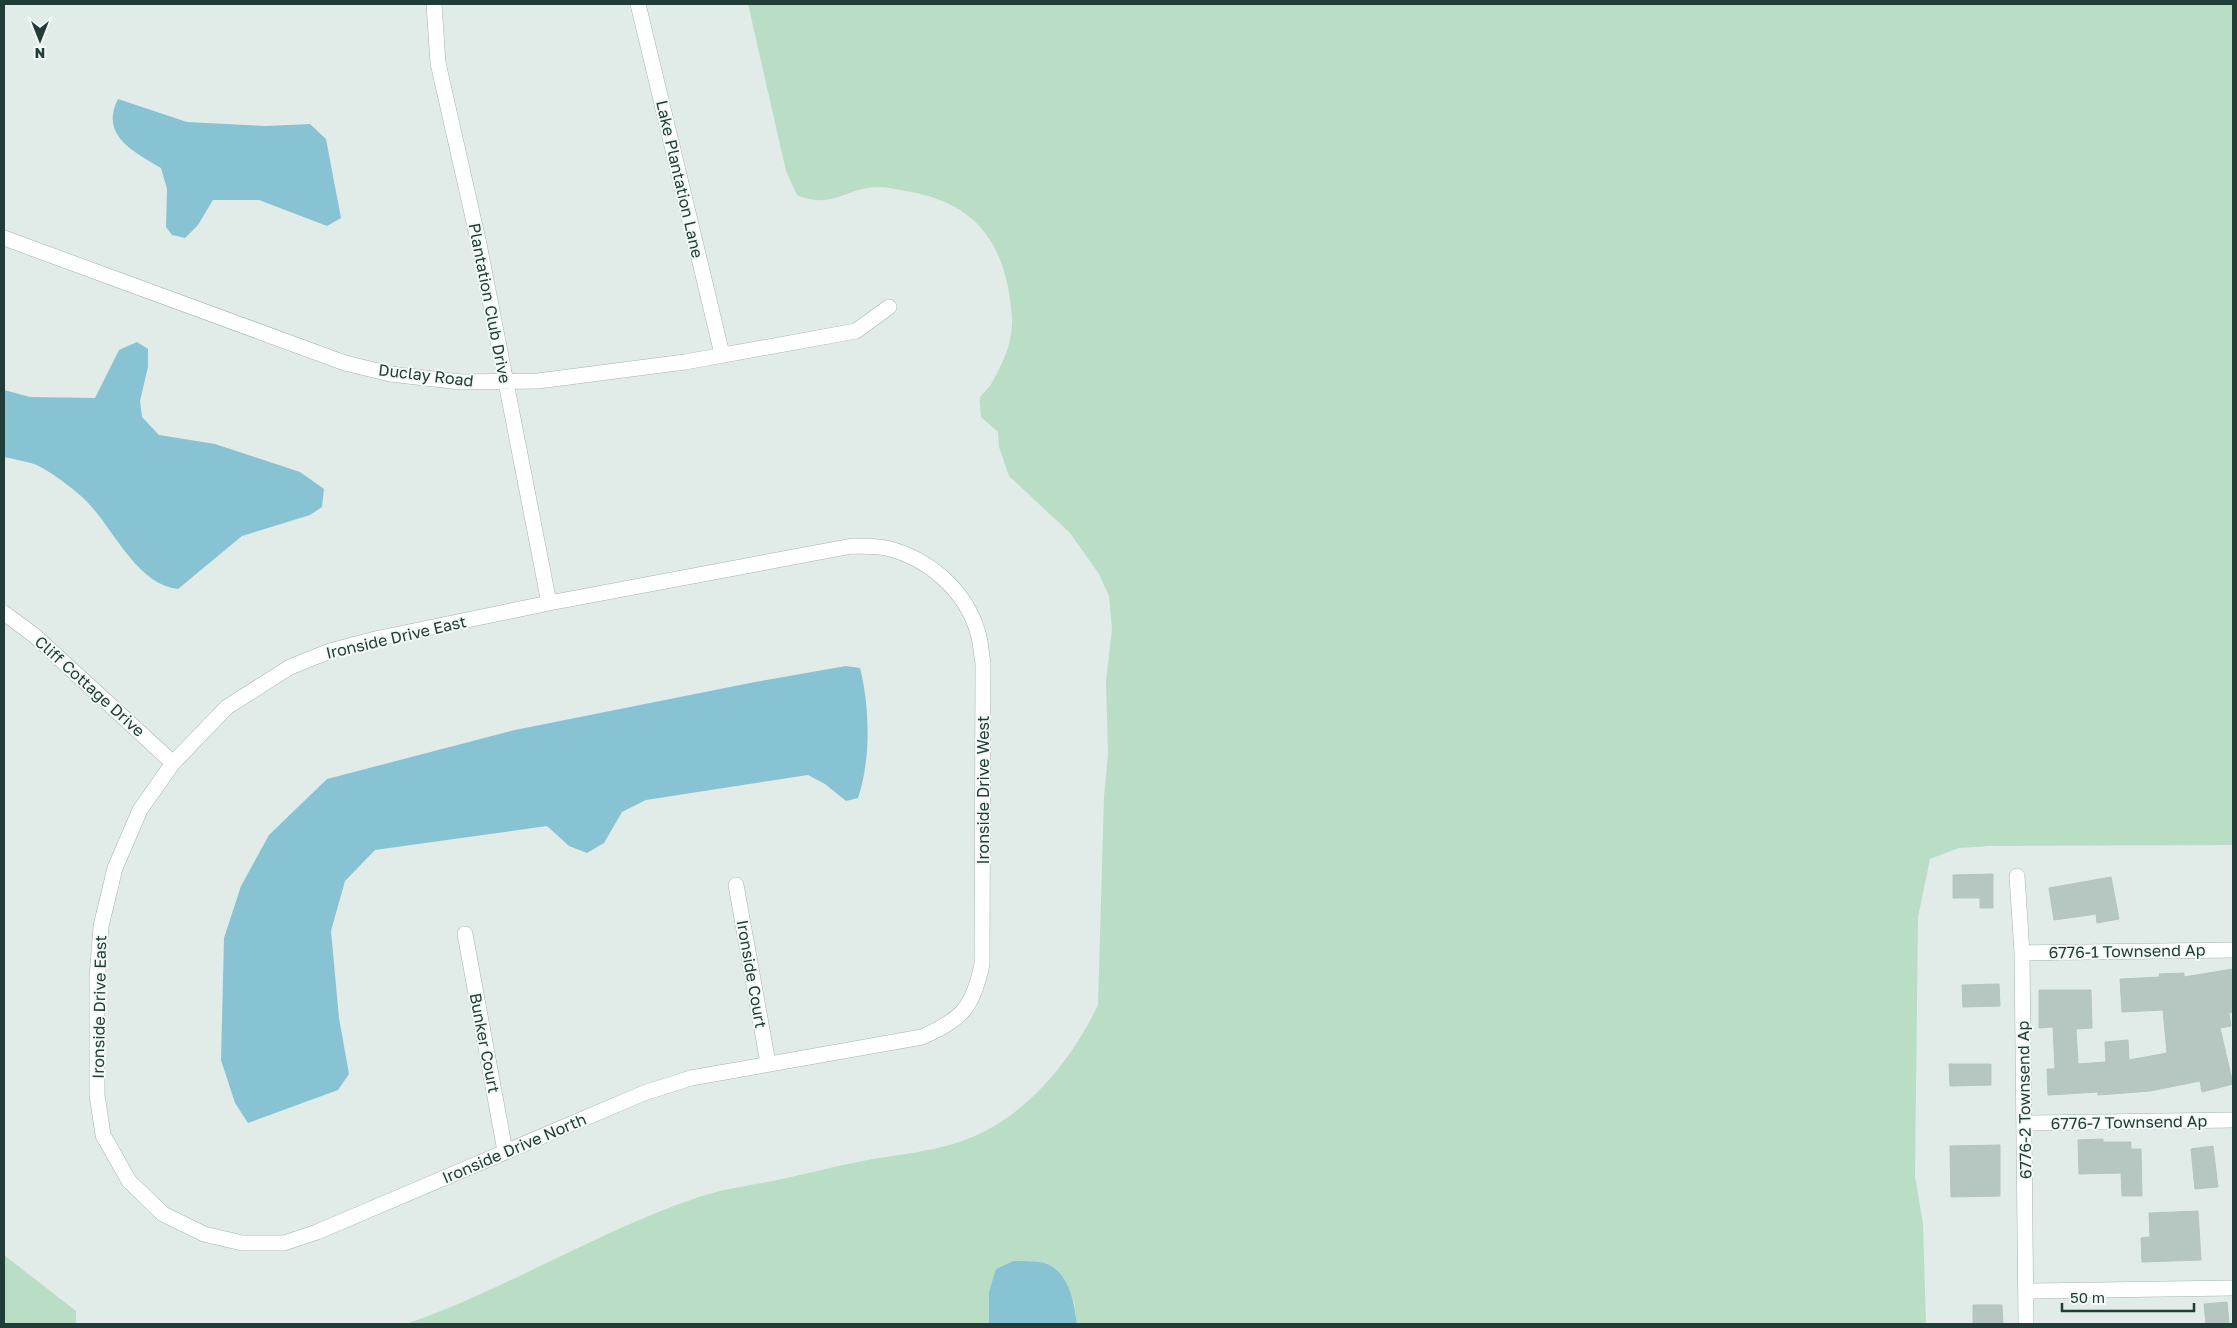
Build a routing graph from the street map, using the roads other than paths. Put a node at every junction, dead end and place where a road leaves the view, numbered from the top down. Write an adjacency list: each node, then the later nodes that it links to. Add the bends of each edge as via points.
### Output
1 (434, 4): 6 (street, Plantation Club Drive, via 438,63)
2 (638, 4): 5 (street, Lake Plantation Lane)
3 (4, 238): 6 (street, Duclay Road, via 345,362 390,374 452,381)
4 (889, 307): 5 (street, Duclay Road, via 856,331)
5 (722, 354): 6 (street, Duclay Road, via 685,362)
6 (506, 381): 8 (street, Plantation Club Drive)
7 (942, 577): 8 (street, Ironside Drive East, via 919,561 886,548 852,546); 16 (street, Ironside Drive West, via 964,601 978,633 983,663 982,964 977,987)
8 (550, 603): 10 (street, Ironside Drive East, via 375,639 290,666 227,707)
9 (4, 613): 10 (street, Cliff Cottage Drive, via 35,636)
10 (173, 763): 20 (street, Ironside Drive East, via 140,810 115,868 101,926 97,978 97,1095)
11 (2017, 876): 15 (street, 6776-2 Townsend Ap)
12 (736, 885): 17 (street, Ironside Court)
13 (465, 934): 21 (street, Bunker Court)
14 (2233, 950): 15 (street, 6776-1 Townsend Ap)
15 (2022, 953): 19 (street, 6776-2 Townsend Ap)
16 (965, 1011): 17 (street, Ironside Drive North, via 948,1026 922,1037)
17 (768, 1063): 21 (street, Ironside Drive North, via 691,1078 644,1093)
18 (2233, 1120): 19 (street, 6776-7 Townsend Ap)
19 (2024, 1123): 23 (street, 6776-2 Townsend Ap)
20 (103, 1135): 21 (street, Ironside Drive North, via 129,1181 163,1214 204,1234 242,1243 284,1243 317,1232)
21 (506, 1151)
22 (2233, 1288): 23 (street)
23 (2026, 1291): 24 (street, 6776-2 Townsend Ap)
24 (2026, 1324)

